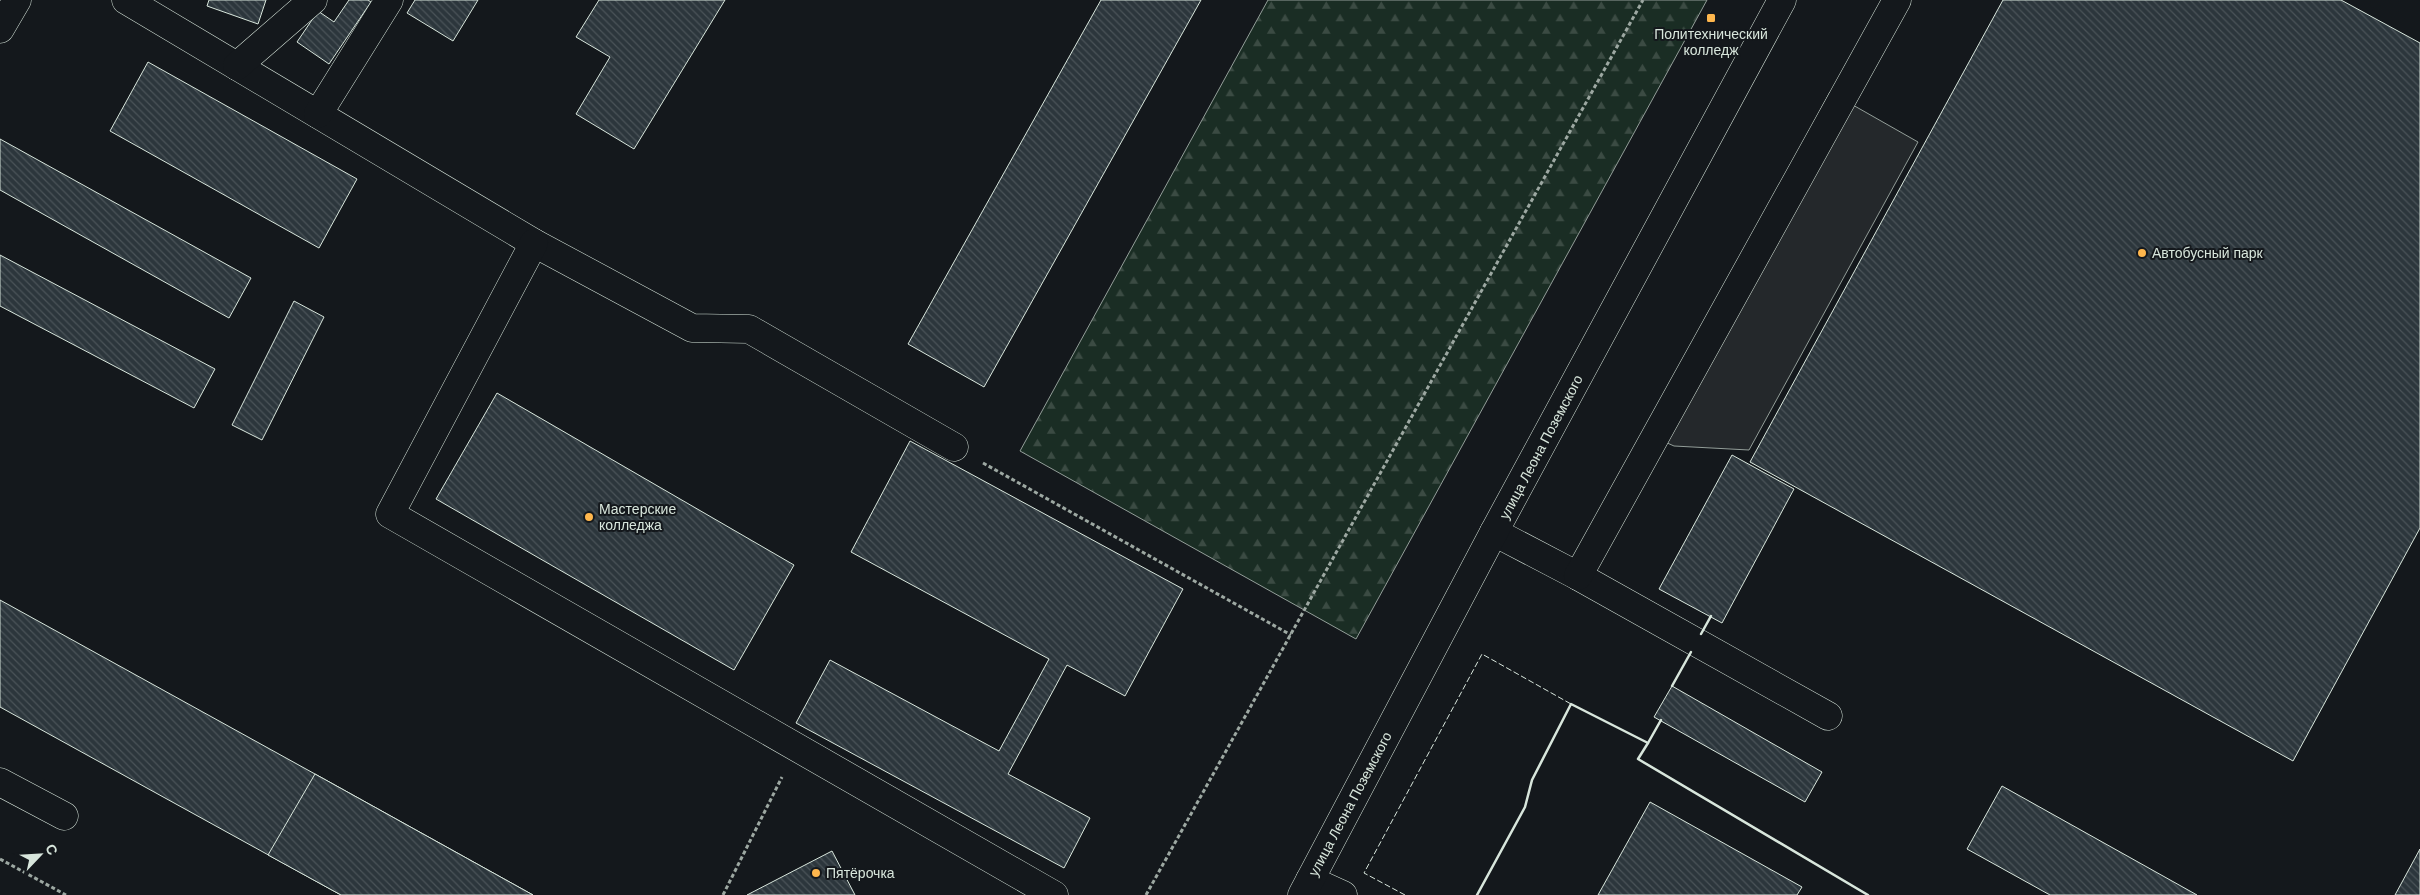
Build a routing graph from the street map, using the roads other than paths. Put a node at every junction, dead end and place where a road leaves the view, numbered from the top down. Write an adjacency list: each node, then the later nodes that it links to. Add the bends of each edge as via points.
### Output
1 (313, 0): 6 (main road)
2 (389, 0): 7 (main road)
3 (1782, 0): 10 (main road, улица Леона Поземского)
4 (1897, 0): 11 (main road)
5 (135, 2): 6 (main road)
6 (238, 66): 7 (main road)
7 (318, 114): 8 (main road)
8 (534, 243): 9 (main road, via 692,328 749,329); 16 (main road, via 390,514)
9 (954, 447)
10 (1494, 532): 11 (main road); 15 (main road, улица Леона Поземского)
11 (1578, 576): 12 (main road)
12 (1828, 716)
13 (0, 782): 14 (main road)
14 (64, 816)
15 (1306, 888): 17 (main road)
16 (1044, 893)
17 (1342, 895)

